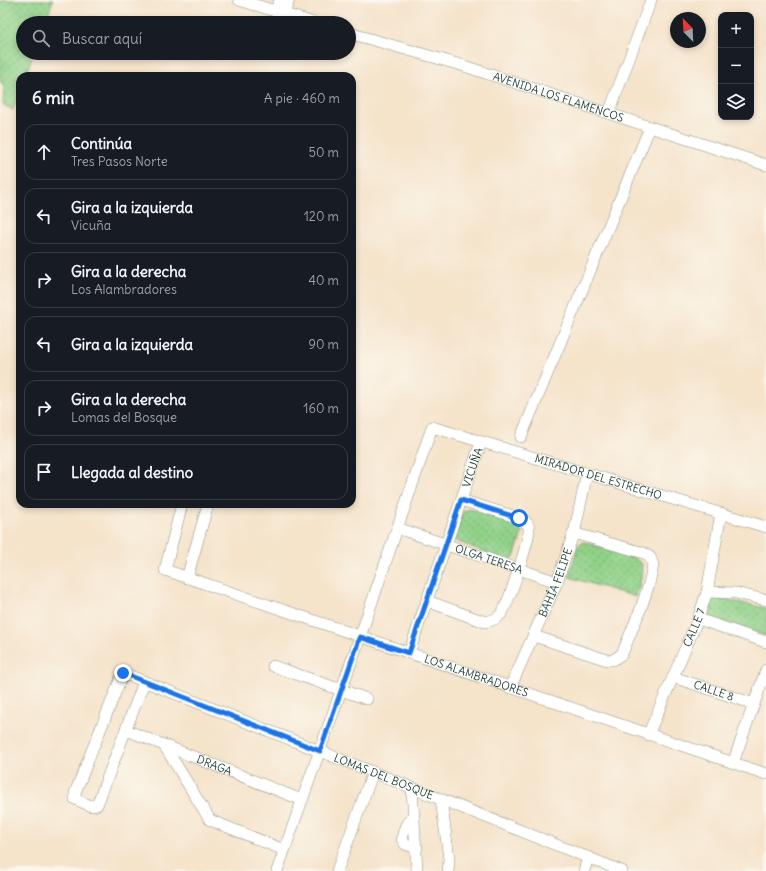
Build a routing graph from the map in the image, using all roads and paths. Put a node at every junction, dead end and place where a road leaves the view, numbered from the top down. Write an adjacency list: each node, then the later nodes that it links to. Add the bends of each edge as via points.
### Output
1 (239, 0): 5 (street)
2 (280, 0): 5 (street)
3 (289, 0): 5 (street)
4 (651, 0): 8 (street)
5 (280, 13): 6 (street)
6 (290, 16)
7 (356, 35): 8 (street, AVENIDA LOS FLAMENCOS, via 461,65)
8 (609, 114): 9 (street, AVENIDA LOS FLAMENCOS)
9 (650, 127): 10 (street, AVENIDA LOS FLAMENCOS); 11 (street)
10 (766, 165)
11 (521, 437)
12 (481, 442): 13 (street, MIRADOR DEL ESTRECHO); 14 (street, VICUÑA); 19 (street, MIRADOR DEL ESTRECHO, via 432,427)
13 (588, 473): 17 (street, MIRADOR DEL ESTRECHO); 20 (street, BAHÍA FELIPE)
14 (461, 500): 21 (street, VICUÑA); 22 (street, via 522,519 527,523 529,532)
15 (181, 508): 23 (street, LOS ALAMBRADORES, via 165,570)
16 (207, 508): 23 (street)
17 (721, 513): 18 (street, MIRADOR DEL ESTRECHO); 25 (street, CALLE 7)
18 (766, 527)
19 (397, 528): 21 (street, OLGA TERESA); 30 (street)
20 (573, 533): 24 (street, BAHÍA FELIPE); 29 (street, via 644,553 650,557 653,565 641,608 622,654 610,661)
21 (446, 545): 22 (street, OLGA TERESA); 27 (street, VICUÑA)
22 (518, 569): 24 (street, OLGA TERESA); 27 (street, via 502,612 494,620 485,622)
23 (187, 578): 30 (street, LOS ALAMBRADORES)
24 (557, 582): 29 (street, BAHÍA FELIPE)
25 (706, 592): 26 (street, via 736,593); 28 (street, CALLE 7)
26 (766, 600)
27 (427, 601): 32 (street, VICUÑA)
28 (698, 619): 31 (street); 35 (street, CALLE 7)
29 (534, 636): 37 (street, BAHÍA FELIPE)
30 (360, 637): 32 (street, LOS ALAMBRADORES); 38 (street)
31 (766, 642)
32 (409, 653): 37 (street, LOS ALAMBRADORES)
33 (273, 666): 38 (street)
34 (766, 670): 40 (street)
35 (673, 676): 40 (street, CALLE 8); 42 (street, CALLE 7)
36 (144, 682): 41 (street); 41 (street, LOMAS DEL BOSQUE, via 123,673 75,793 75,799 91,806 97,805); 44 (street, LOMAS DEL BOSQUE)
37 (510, 688): 42 (street, LOS ALAMBRADORES)
38 (341, 690): 39 (street); 44 (street)
39 (367, 699)
40 (754, 704): 45 (street)
41 (126, 730): 43 (street, DRAGA)
42 (648, 735): 45 (street, LOS ALAMBRADORES)
43 (164, 745): 50 (street, DRAGA); 51 (street, via 208,818)
44 (320, 751): 46 (street, LOMAS DEL BOSQUE); 50 (street)
45 (732, 763): 47 (street, LOS ALAMBRADORES)
46 (373, 772): 48 (street, LOMAS DEL BOSQUE); 53 (street)
47 (766, 774)
48 (412, 788): 49 (street, LOMAS DEL BOSQUE); 55 (street, via 414,818 409,820 402,839 405,844 416,848)
49 (441, 799): 52 (street, LOMAS DEL BOSQUE); 56 (street, via 449,860)
50 (302, 800): 51 (street)
51 (284, 850): 54 (street)
52 (588, 857): 57 (street); 58 (street, LOMAS DEL BOSQUE)
53 (337, 869)
54 (277, 871)
55 (417, 871)
56 (448, 871)
57 (584, 871)
58 (622, 871)

